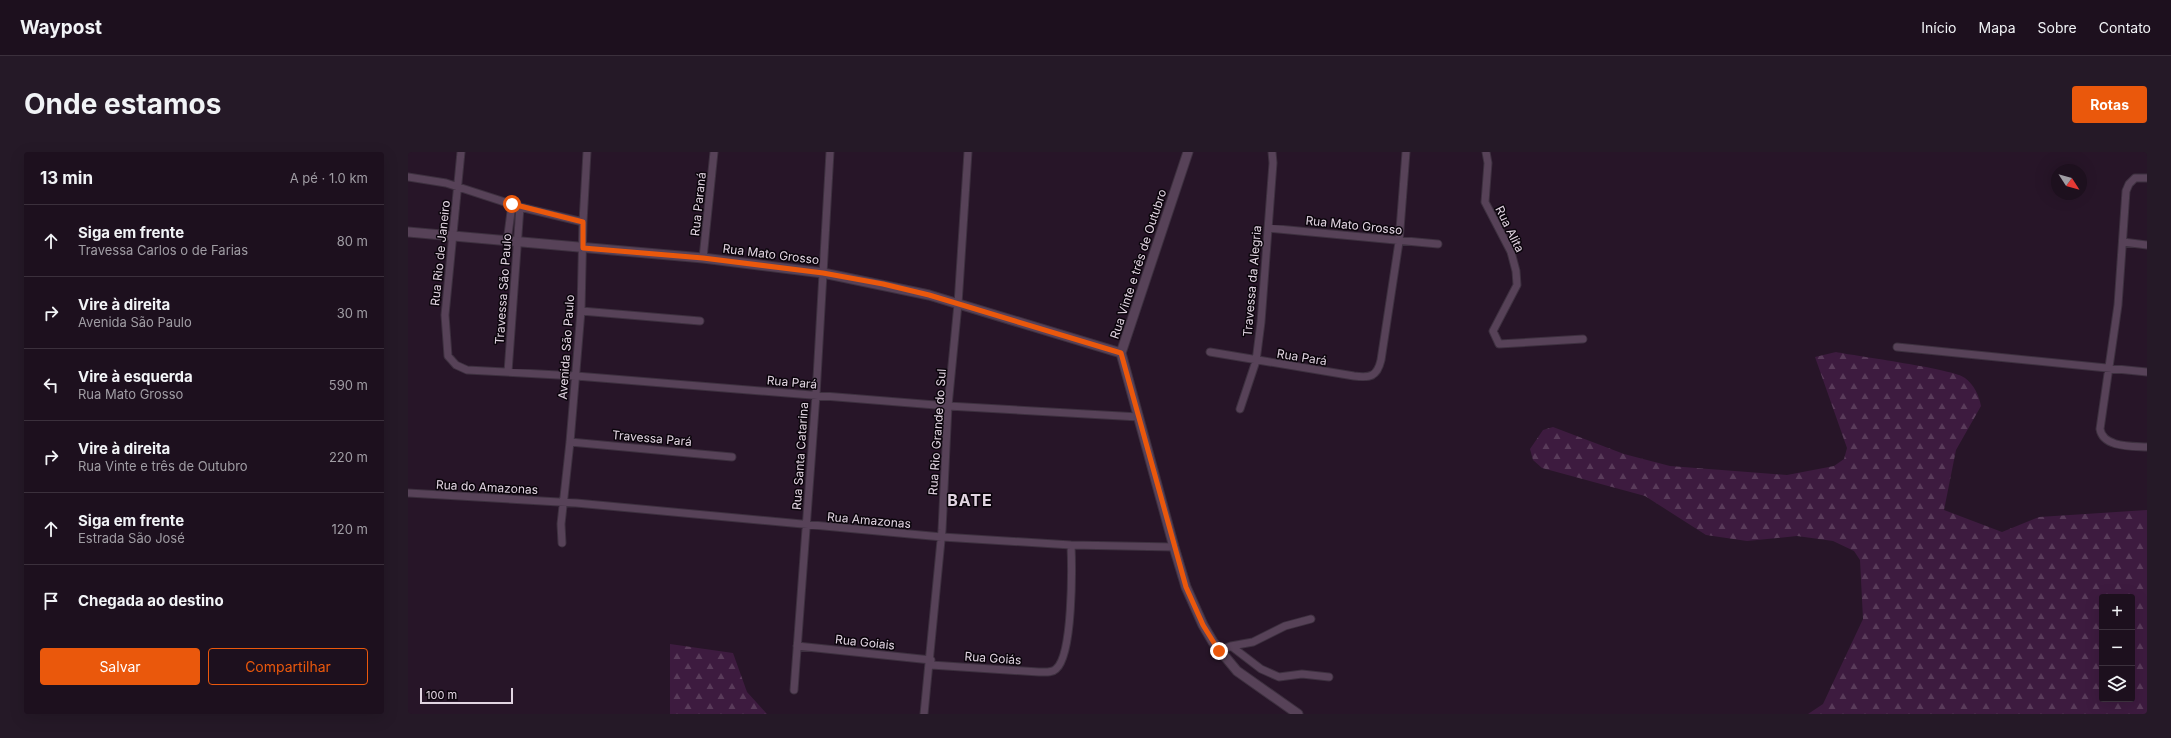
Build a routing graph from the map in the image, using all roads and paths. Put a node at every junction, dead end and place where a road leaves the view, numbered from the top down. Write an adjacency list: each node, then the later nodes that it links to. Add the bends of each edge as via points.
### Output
1 (462, 152): 12 (street, Rua Rio de Janeiro)
2 (587, 152): 15 (street, Avenida São Paulo)
3 (714, 152): 25 (street, Rua Paraná)
4 (830, 152): 26 (street, Rua Santa Catarina)
5 (968, 152): 27 (street, Rua Rio Grande do Sul)
6 (1188, 152): 33 (street, Rua Vinte e três de Outubro)
7 (1272, 152): 16 (street, Travessa da Alegria)
8 (1406, 152): 20 (street)
9 (1486, 152): 30 (street, Rua Alita, via 1488,170 1485,202 1511,252 1516,271 1516,285 1493,331 1497,342 1517,344)
10 (408, 177): 12 (street, via 446,183)
11 (2147, 178): 21 (street, via 2132,180 2126,191)
12 (459, 188): 13 (street); 18 (street, Rua Rio de Janeiro)
13 (512, 204): 14 (street); 19 (street)
14 (520, 207): 15 (street); 19 (street, Travessa São Paulo)
15 (583, 222): 24 (street, Avenida São Paulo)
16 (1268, 228): 20 (street, Rua Mato Grosso); 35 (street, Travessa da Alegria)
17 (408, 232): 18 (street, Rua Mato Grosso)
18 (452, 235): 19 (street, Rua Mato Grosso); 34 (street, Rua Rio de Janeiro, via 445,315)
19 (512, 242): 24 (street, Rua Mato Grosso); 37 (street, Travessa São Paulo)
20 (1400, 242): 22 (street, Rua Mato Grosso); 35 (street, Rua Pará, via 1381,360 1378,369 1370,378)
21 (2123, 242): 23 (street); 36 (street)
22 (1438, 244)
23 (2147, 245)
24 (583, 248): 25 (street, Rua Mato Grosso); 28 (street, Avenida São Paulo)
25 (703, 258): 26 (street, Rua Mato Grosso)
26 (823, 273): 27 (street, Rua Mato Grosso, via 907,289); 40 (street, Rua Santa Catarina)
27 (958, 304): 33 (street, Rua Mato Grosso); 41 (street, Rua Rio Grande do Sul)
28 (581, 311): 29 (street); 39 (street, Avenida São Paulo)
29 (700, 321)
30 (1583, 339)
31 (1897, 347): 36 (street)
32 (1210, 352): 35 (street, Rua Pará)
33 (1121, 353): 43 (street, Rua Vinte e três de Outubro)
34 (448, 356): 37 (street, Rua Pará, via 456,365 467,370)
35 (1256, 361): 42 (street, Travessa da Alegria)
36 (2109, 368): 38 (street); 45 (street, via 2100,433 2115,444)
37 (508, 372): 39 (street, Rua Pará)
38 (2147, 372)
39 (576, 376): 40 (street, Rua Pará); 44 (street, Avenida São Paulo)
40 (816, 395): 41 (street, Rua Pará); 49 (street, Rua Santa Catarina)
41 (948, 406): 43 (street, Rua Pará); 50 (street, Rua Rio Grande do Sul)
42 (1240, 409)
43 (1139, 417): 53 (street, Rua Vinte e três de Outubro)
44 (570, 442): 46 (street, Travessa Pará); 48 (street, Avenida São Paulo)
45 (2147, 447)
46 (732, 457)
47 (408, 493): 48 (street, Rua do Amazonas)
48 (564, 502): 49 (street, Rua Amazonas); 51 (street, Avenida São Paulo)
49 (806, 526): 50 (street, Rua Amazonas); 55 (street, Rua Santa Catarina)
50 (942, 537): 52 (street, Rua Amazonas); 58 (street, Rua Rio Grande do Sul)
51 (562, 543)
52 (1071, 545): 53 (street, Rua Amazonas); 58 (street, Rua Goiás, via 1069,626 1063,660 1053,671)
53 (1174, 547): 57 (street, Rua Vinte e três de Outubro, via 1186,587 1203,625)
54 (1311, 619): 56 (street, via 1285,626 1253,642)
55 (797, 646): 58 (street, Rua Goiais); 60 (street, Rua Santa Catarina)
56 (1231, 646): 57 (street); 59 (street, via 1261,669 1278,678 1302,674)
57 (1219, 651): 62 (street, Rua Vinte e três de Outubro, via 1237,671)
58 (931, 663): 61 (street, Rua Rio Grande do Sul)
59 (1329, 677)
60 (794, 690)
61 (924, 714)
62 (1298, 714)

